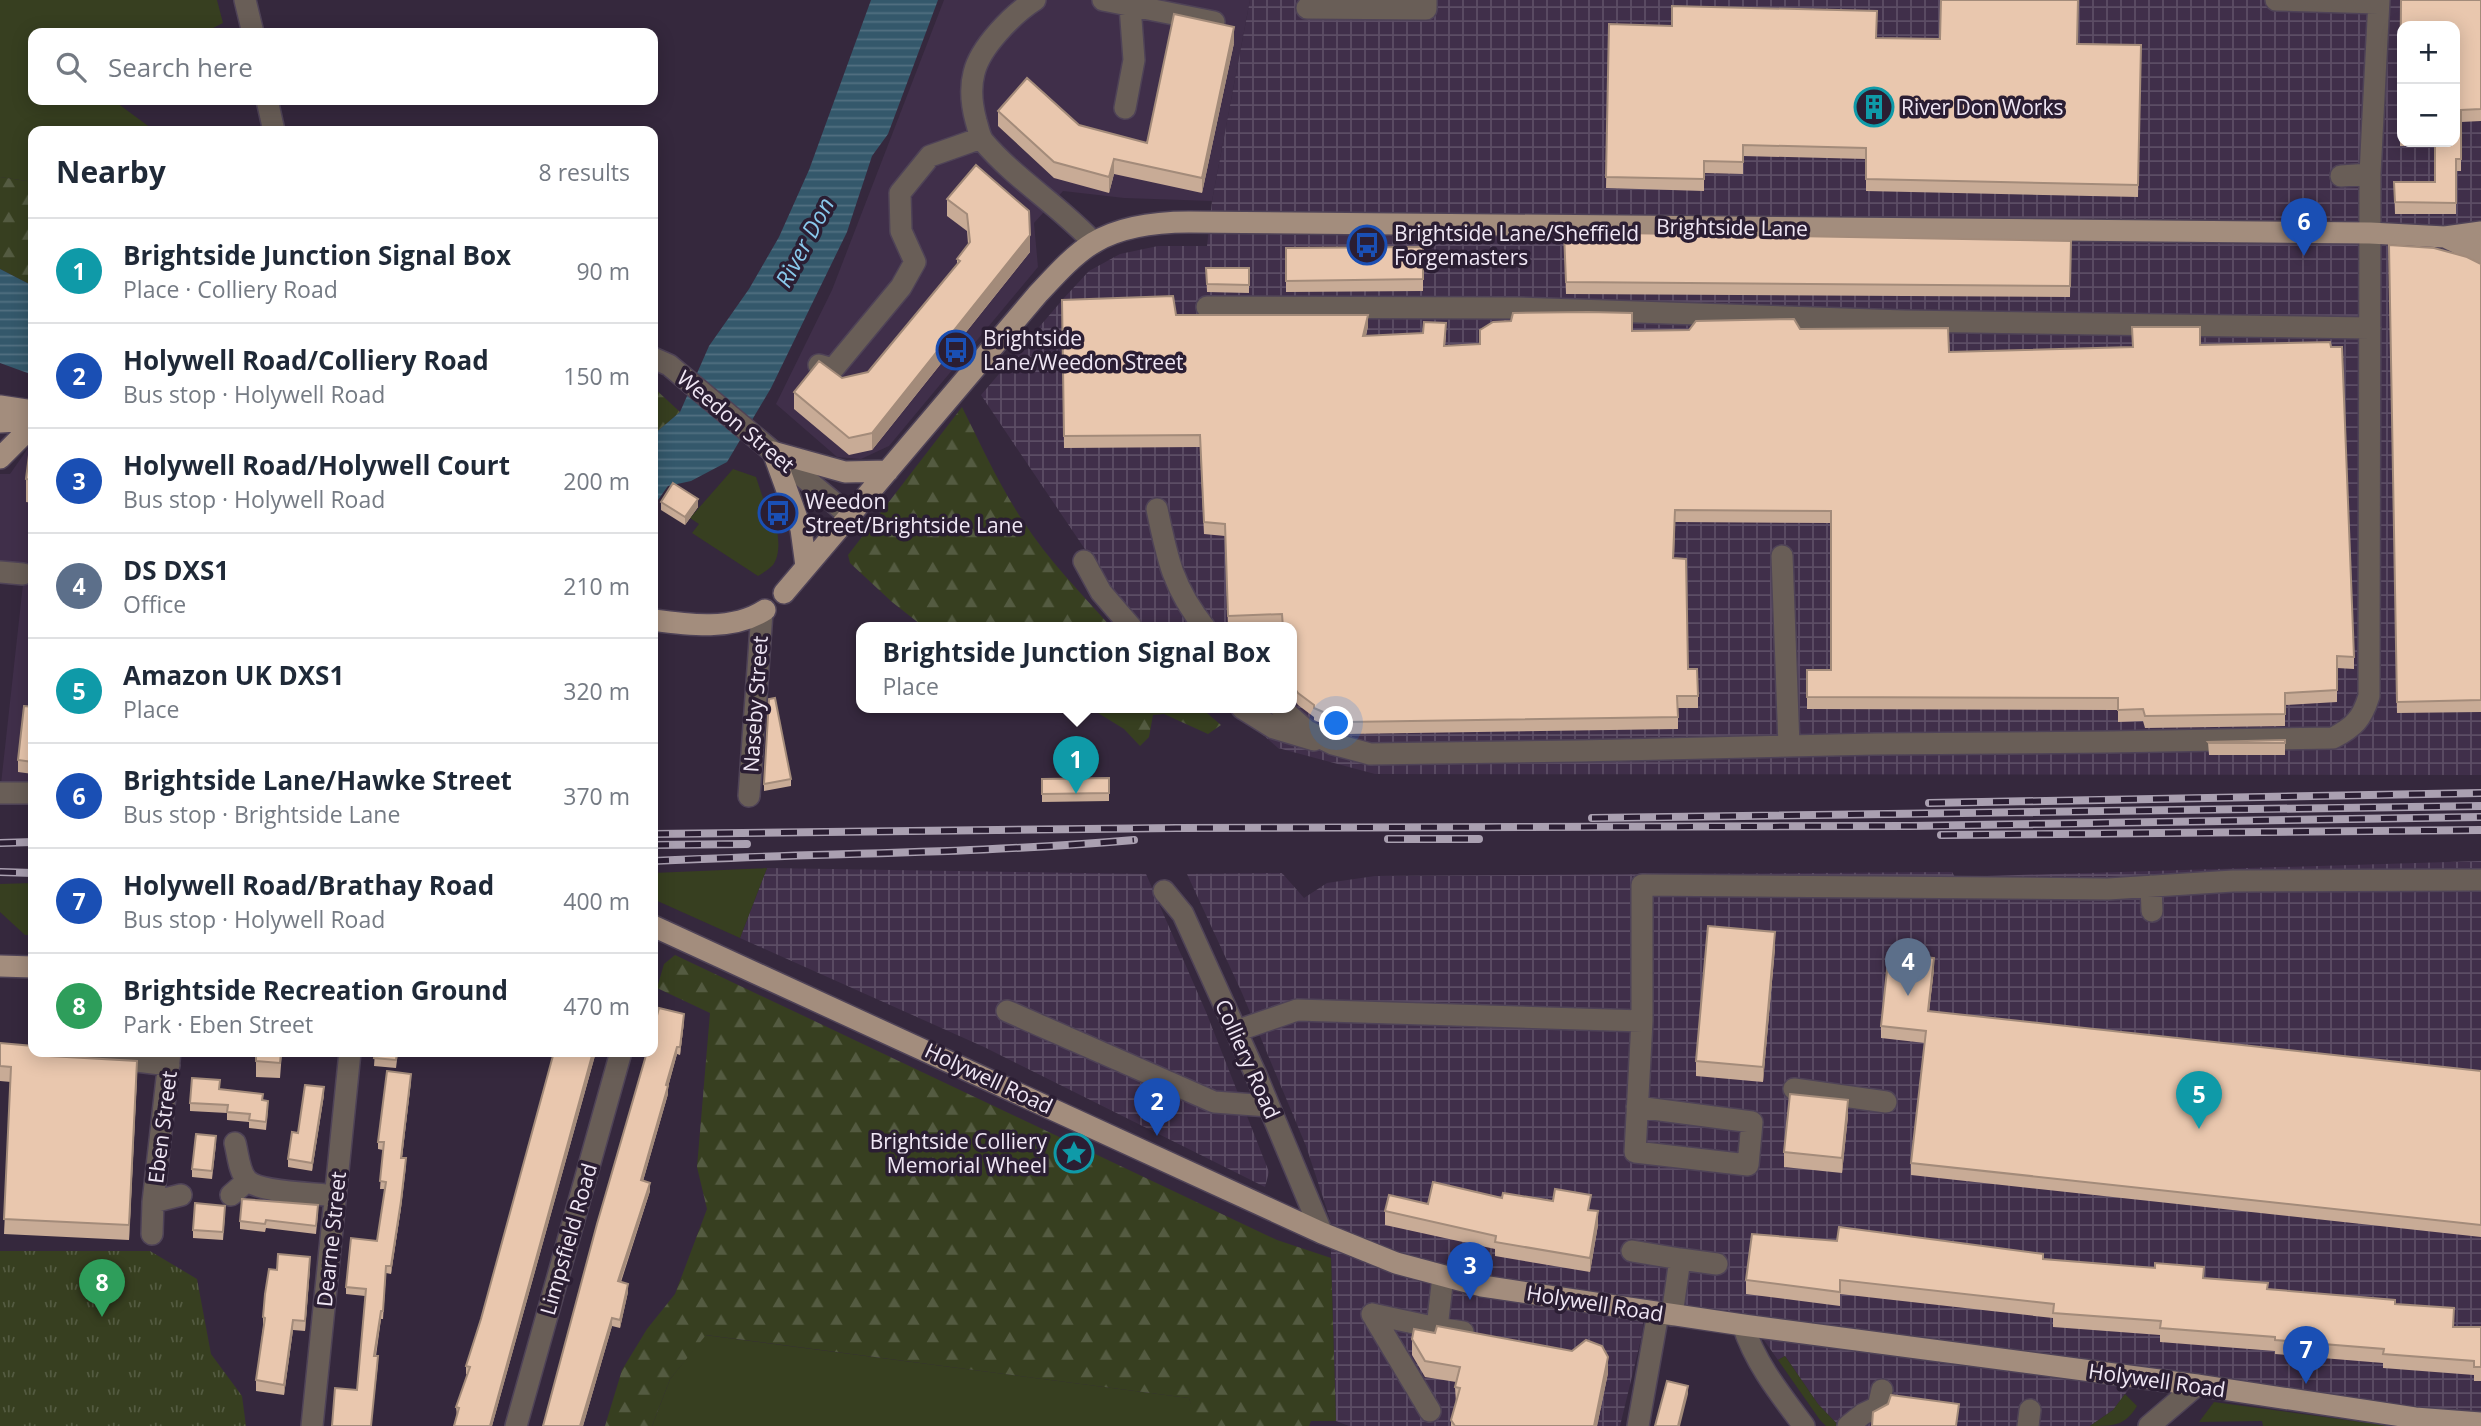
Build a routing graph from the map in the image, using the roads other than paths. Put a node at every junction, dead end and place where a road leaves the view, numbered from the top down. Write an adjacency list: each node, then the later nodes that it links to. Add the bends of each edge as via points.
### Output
1 (245, 0): 10 (street)
2 (1035, 0): 14 (street, via 1018,11 990,43 974,72 972,106)
3 (1103, 0): 7 (street)
4 (1426, 0): 8 (street, via 1426,9)
5 (2276, 0): 6 (street)
6 (2379, 1): 15 (street)
7 (1130, 6): 9 (street); 12 (street, via 1134,60)
8 (1307, 8)
9 (1214, 22)
10 (252, 28)
11 (268, 105): 13 (street)
12 (1125, 108)
13 (273, 126)
14 (981, 138): 20 (street); 25 (street, via 930,156 900,192 901,231 915,262 901,287 833,369)
15 (2370, 174): 16 (street); 18 (street)
16 (2341, 176)
17 (2481, 232): 19 (main road, Brightside Lane)
18 (2370, 233): 19 (main road, Brightside Lane); 20 (main road, Brightside Lane, via 1181,222 1124,231); 23 (street)
19 (2445, 237): 21 (main road, Brightside Lane)
20 (1094, 243): 33 (main road, Brightside Lane, via 1037,295)
21 (2481, 254)
22 (1206, 307): 23 (street, via 1518,308 1904,321)
23 (2370, 328): 49 (street, via 2369,696 2364,713 2349,730 2333,738)
24 (661, 362): 31 (street, Weedon Street)
25 (819, 365)
26 (0, 405): 27 (main road)
27 (28, 410)
28 (0, 422): 29 (main road)
29 (28, 423)
30 (28, 428): 32 (main road)
31 (766, 446): 33 (main road, via 845,472); 35 (street, Weedon Street); 38 (main road, via 801,529)
32 (0, 457)
33 (888, 471): 35 (main road, Brightside Lane)
34 (1157, 509): 45 (street, via 1168,562 1185,603)
35 (850, 516): 38 (main road, Brightside Lane)
36 (1782, 556): 49 (street)
37 (1084, 561): 44 (street, via 1101,592)
38 (806, 566): 41 (main road, Brightside Lane)
39 (0, 572): 40 (street)
40 (23, 574)
41 (784, 593)
42 (763, 611): 43 (main road, via 722,624); 52 (street, Naseby Street)
43 (658, 621)
44 (1127, 622)
45 (1200, 622)
46 (1251, 713): 48 (street, via 1282,731)
47 (1287, 713): 48 (street, via 1307,731)
48 (1334, 744): 49 (street, via 1370,754)
49 (1789, 746)
50 (0, 793): 51 (street)
51 (28, 793)
52 (749, 796)
53 (2481, 880): 54 (street, via 2233,881)
54 (2151, 886): 56 (street); 61 (street, via 1988,898 1642,886)
55 (1164, 891): 62 (street, Colliery Road, via 1183,914)
56 (2152, 911)
57 (658, 932): 77 (main road, Holywell Road)
58 (0, 966): 59 (main road)
59 (28, 967)
60 (1007, 1011): 69 (street, via 1214,1102)
61 (1642, 1021): 62 (street, via 1297,1010); 70 (street)
62 (1236, 1031): 69 (street, Colliery Road)
63 (142, 1057): 66 (street)
64 (349, 1057): 75 (street, Dearne Street)
65 (620, 1057): 92 (street, Limpsfield Road)
66 (170, 1059): 76 (street, Eben Street)
67 (1794, 1089): 68 (street)
68 (1886, 1102)
69 (1269, 1106): 77 (street, Colliery Road)
70 (1637, 1107): 70 (street, via 1752,1122 1748,1165 1635,1152)
71 (235, 1143): 72 (street)
72 (247, 1181): 74 (street); 75 (street, via 262,1188)
73 (181, 1195): 76 (street, Eben Street)
74 (231, 1195)
75 (335, 1196): 91 (street, Dearne Street)
76 (153, 1202): 78 (street, Eben Street)
77 (1322, 1233): 82 (main road, Holywell Road)
78 (152, 1234)
79 (1632, 1251): 80 (street)
80 (1679, 1259): 81 (street); 83 (street)
81 (1717, 1264)
82 (1443, 1276): 83 (main road, Holywell Road); 85 (street)
83 (1665, 1314): 84 (main road, Holywell Road); 93 (street)
84 (1744, 1325): 87 (main road, Holywell Road); 94 (street, via 1750,1345)
85 (1437, 1328): 86 (street); 89 (street, via 1372,1314)
86 (1487, 1336)
87 (2197, 1385): 90 (main road, Holywell Road, via 2415,1418); 96 (street)
88 (1882, 1390): 95 (street, via 1878,1407)
89 (1430, 1411)
90 (2481, 1423)
91 (312, 1426)
92 (516, 1426)
93 (1638, 1426)
94 (1804, 1426)
95 (1847, 1426)
96 (2149, 1426)

